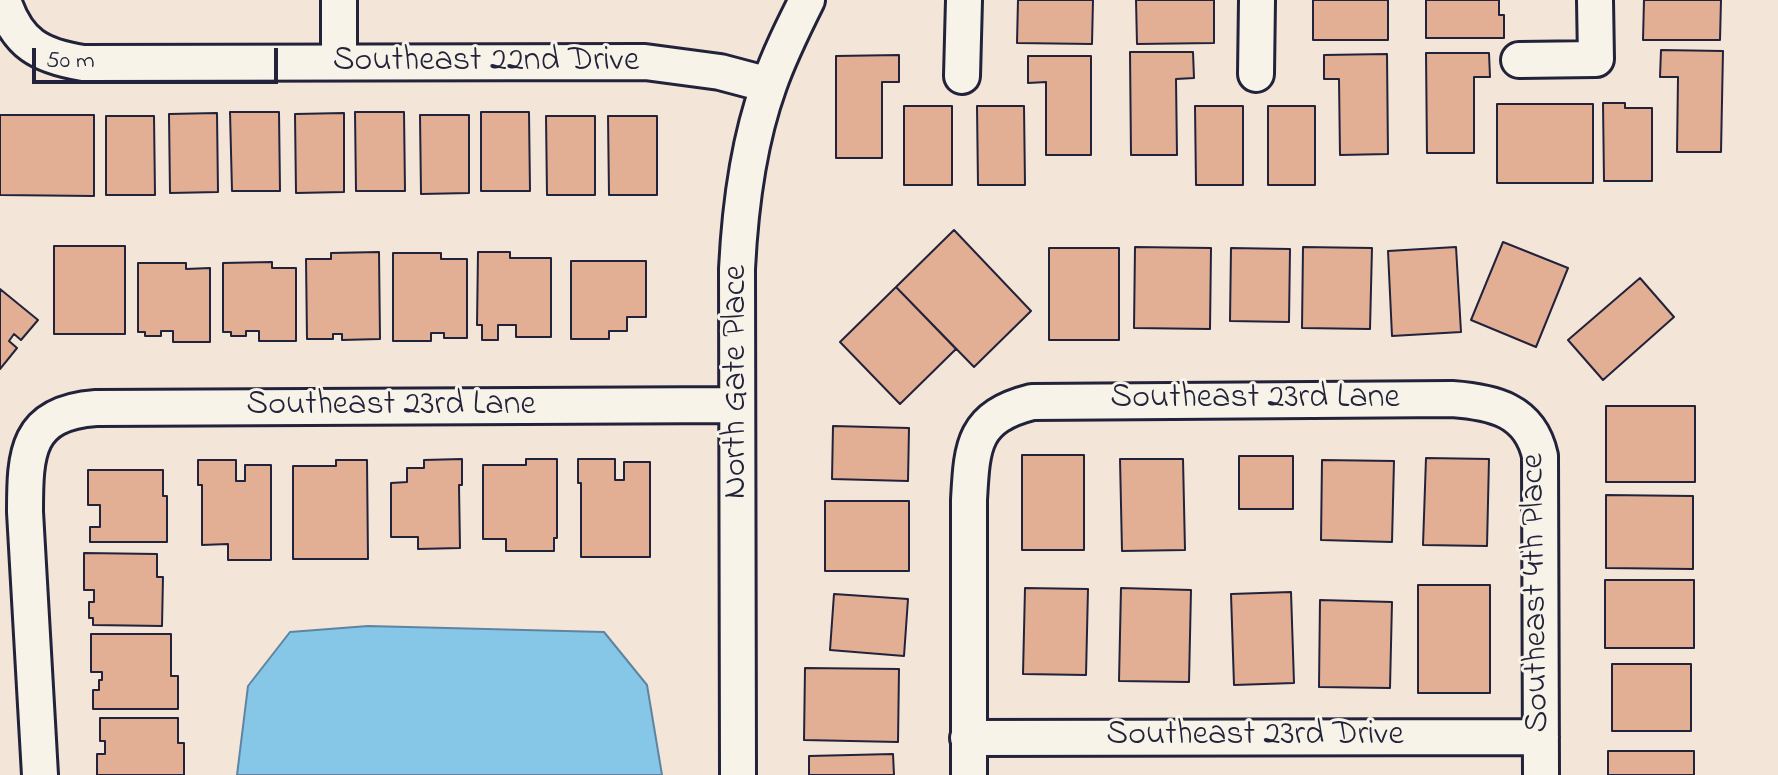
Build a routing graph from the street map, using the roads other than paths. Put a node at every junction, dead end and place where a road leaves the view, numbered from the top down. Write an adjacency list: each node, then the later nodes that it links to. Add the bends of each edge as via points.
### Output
1 (3, 0): 8 (street, Southeast 22nd Drive, via 25,41 50,56 83,63)
2 (339, 0): 8 (street)
3 (807, 0): 11 (street, North Gate Place)
4 (964, 0): 10 (street)
5 (1257, 0): 9 (street)
6 (1595, 0): 7 (street, via 1596,59)
7 (1519, 60)
8 (339, 62): 11 (street, Southeast 22nd Drive, via 645,62)
9 (1256, 74)
10 (962, 76)
11 (769, 85): 12 (street, North Gate Place, via 747,173 739,235)
12 (737, 405): 16 (street, Southeast 23rd Lane, via 68,411 38,434 25,479); 17 (street, North Gate Place)
13 (1518, 418): 14 (street, Southeast 4th Place, via 1537,442 1540,456); 15 (street, Southeast 23rd Lane, via 1493,405 1452,399 1032,402 1009,409 992,419 980,436 971,463)
14 (1541, 737): 15 (street, Southeast 23rd Drive); 19 (street, Southeast 4th Place)
15 (968, 738): 18 (street)
16 (40, 775)
17 (738, 775)
18 (969, 775)
19 (1541, 775)

